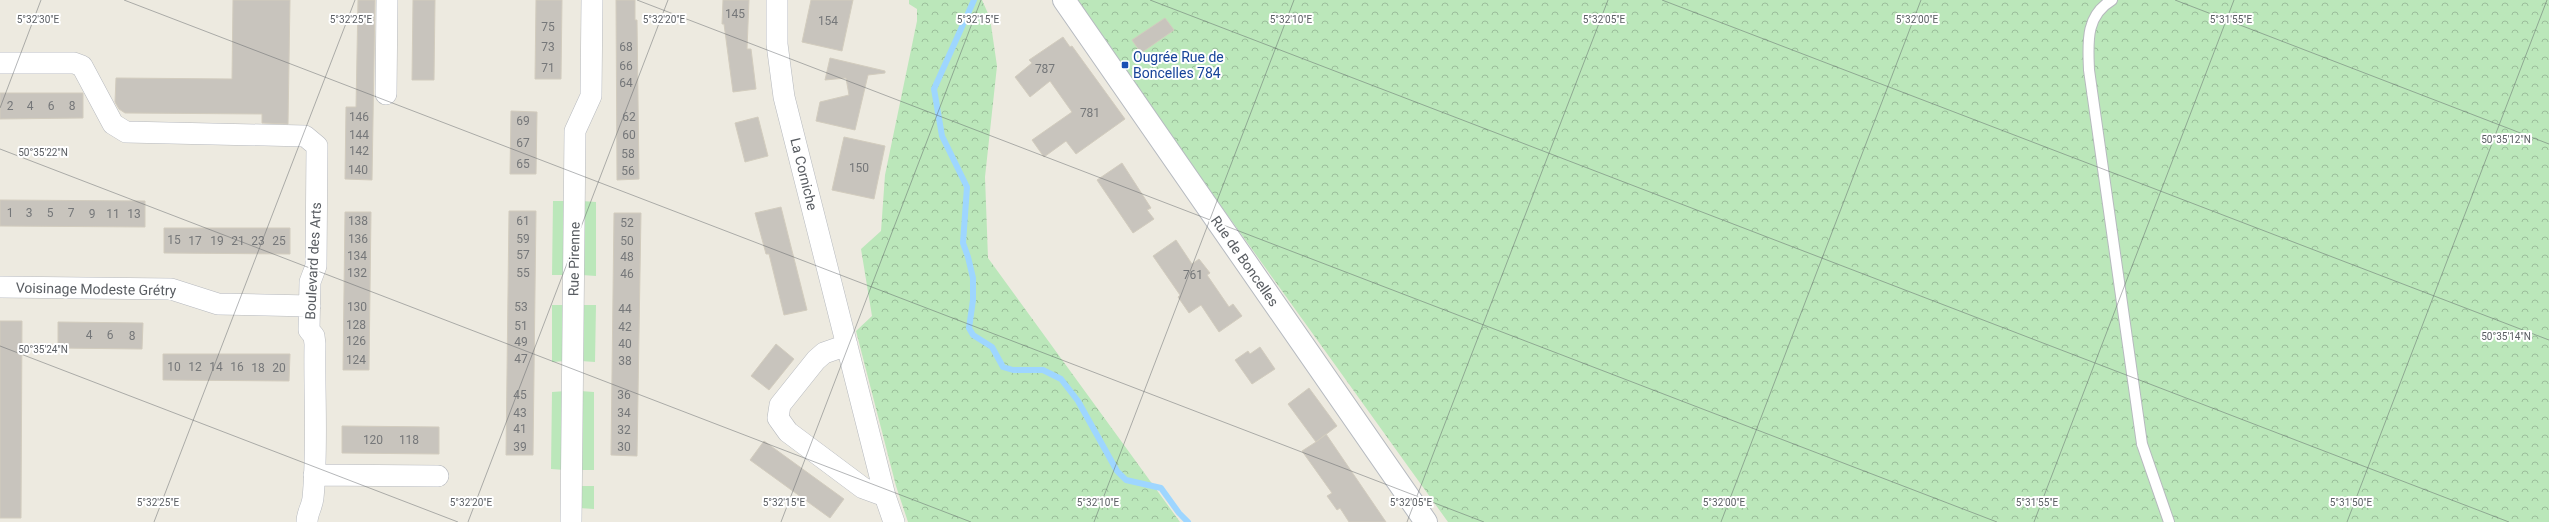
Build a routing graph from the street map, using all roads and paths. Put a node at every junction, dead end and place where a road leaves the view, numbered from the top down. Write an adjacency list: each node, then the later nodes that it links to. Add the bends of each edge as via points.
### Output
1 (387, 0): 7 (street)
2 (592, 0): 15 (street, Rue Pirenne, via 591,96 575,131)
3 (777, 0): 10 (street, La Corniche, via 777,44 784,97)
4 (1064, 0): 17 (main road, Rue de Boncelles)
5 (2112, 0): 18 (lane, via 2100,8 2090,26 2087,36 2089,70 2142,444)
6 (0, 63): 9 (street, Boulevard des Arts, via 74,63 82,66 113,124 126,132 304,136 314,141 318,152 316,266 310,282)
7 (386, 94)
8 (0, 287): 9 (street, Voisinage Modeste Grétry, via 171,289 218,304)
9 (310, 306): 11 (street, Boulevard des Arts, via 309,330 314,336 315,344)
10 (847, 345): 13 (street, La Corniche); 13 (street, via 824,353 816,360 780,405 778,418 788,432 863,488)
11 (314, 475): 12 (street); 14 (street, Boulevard des Arts, via 313,500 307,513)
12 (438, 476)
13 (885, 496): 16 (street, La Corniche)
14 (307, 522)
15 (571, 522)
16 (894, 522)
17 (1426, 522)
18 (2169, 522)

